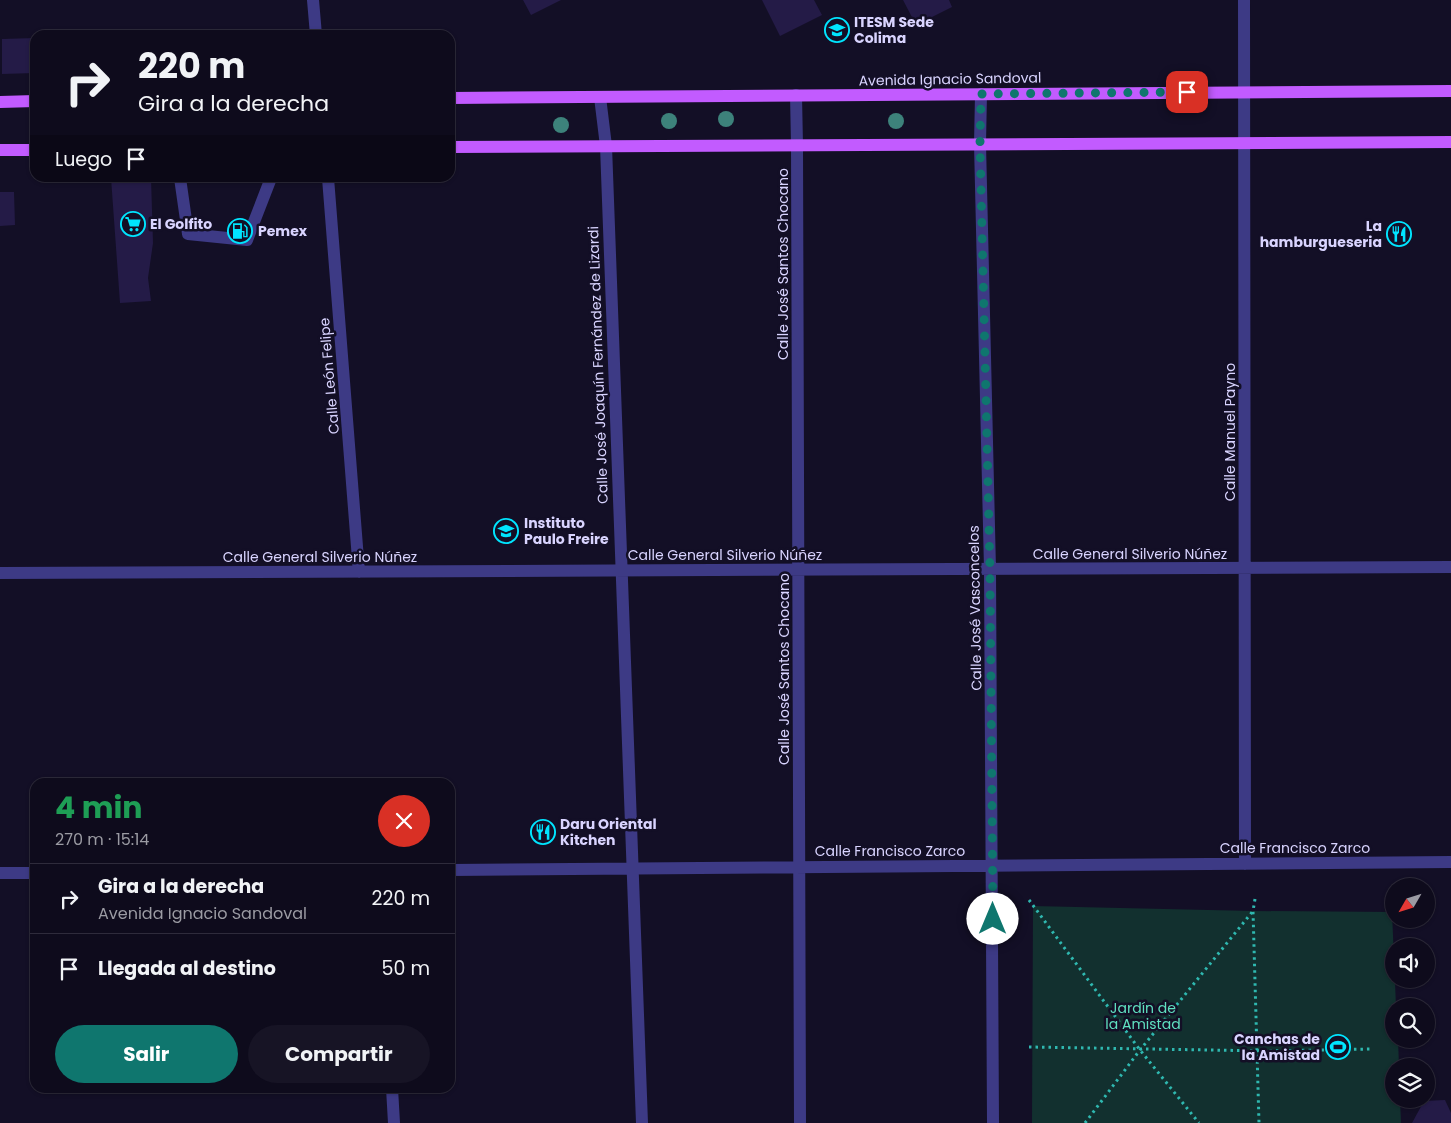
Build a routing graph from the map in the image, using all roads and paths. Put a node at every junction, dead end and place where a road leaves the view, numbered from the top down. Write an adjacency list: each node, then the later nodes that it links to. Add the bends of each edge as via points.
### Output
1 (313, 0): 3 (street)
2 (1244, 0): 5 (street, Calle Manuel Payno)
3 (316, 30)
4 (1451, 91): 5 (main road, Avenida Ignacio Sandoval)
5 (1244, 92): 6 (main road, Avenida Ignacio Sandoval); 13 (street, Calle Manuel Payno)
6 (981, 94): 7 (main road, Avenida Ignacio Sandoval); 14 (street, Calle José Vasconcelos)
7 (796, 95): 8 (main road, Avenida Ignacio Sandoval); 15 (street, Calle José Santos Chocano)
8 (600, 97): 9 (main road, Avenida Ignacio Sandoval); 16 (street, Calle José Joaquín Fernández de Lizardi)
9 (455, 98)
10 (30, 101): 11 (main road)
11 (0, 102)
12 (1451, 142): 13 (main road)
13 (1244, 143): 14 (main road); 24 (street, Calle Manuel Payno)
14 (980, 144): 15 (main road); 25 (street, Calle José Vasconcelos)
15 (797, 145): 16 (main road); 26 (street, Calle José Santos Chocano)
16 (606, 146): 17 (main road); 27 (street, Calle José Joaquín Fernández de Lizardi)
17 (455, 147)
18 (0, 150): 19 (main road)
19 (30, 150)
20 (181, 182): 21 (street, via 188,234 247,240)
21 (269, 182)
22 (328, 182): 28 (street, Calle León Felipe)
23 (1451, 567): 24 (street, Calle General Silverio Núñez)
24 (1245, 568): 25 (street, Calle General Silverio Núñez); 31 (street, Calle Manuel Payno)
25 (990, 569): 26 (street, Calle General Silverio Núñez); 32 (street, Calle José Vasconcelos)
26 (799, 570): 27 (street, Calle General Silverio Núñez); 33 (street, Calle José Santos Chocano)
27 (621, 571): 28 (street, Calle General Silverio Núñez); 34 (street, Calle José Joaquín Fernández de Lizardi)
28 (359, 572): 29 (street, Calle General Silverio Núñez)
29 (0, 574)
30 (1451, 862): 31 (street, Calle Francisco Zarco)
31 (1245, 864): 32 (street, Calle Francisco Zarco)
32 (992, 866): 33 (street, Calle Francisco Zarco); 49 (street, Calle José Vasconcelos)
33 (800, 867): 34 (street, Calle Francisco Zarco); 48 (street, Calle José Santos Chocano)
34 (632, 868): 35 (street, Calle Francisco Zarco); 47 (street, Calle José Joaquín Fernández de Lizardi)
35 (455, 870)
36 (0, 873): 37 (street)
37 (30, 873)
38 (1255, 899): 40 (path)
39 (1029, 900): 43 (path)
40 (1253, 911): 43 (path); 44 (path)
41 (1028, 1047): 43 (path)
42 (1371, 1049): 44 (path)
43 (1140, 1050): 44 (path); 50 (path); 51 (path)
44 (1256, 1051): 52 (path)
45 (392, 1093): 46 (street)
46 (394, 1123)
47 (642, 1123)
48 (800, 1123)
49 (994, 1123)
50 (1085, 1123)
51 (1199, 1123)
52 (1259, 1123)

